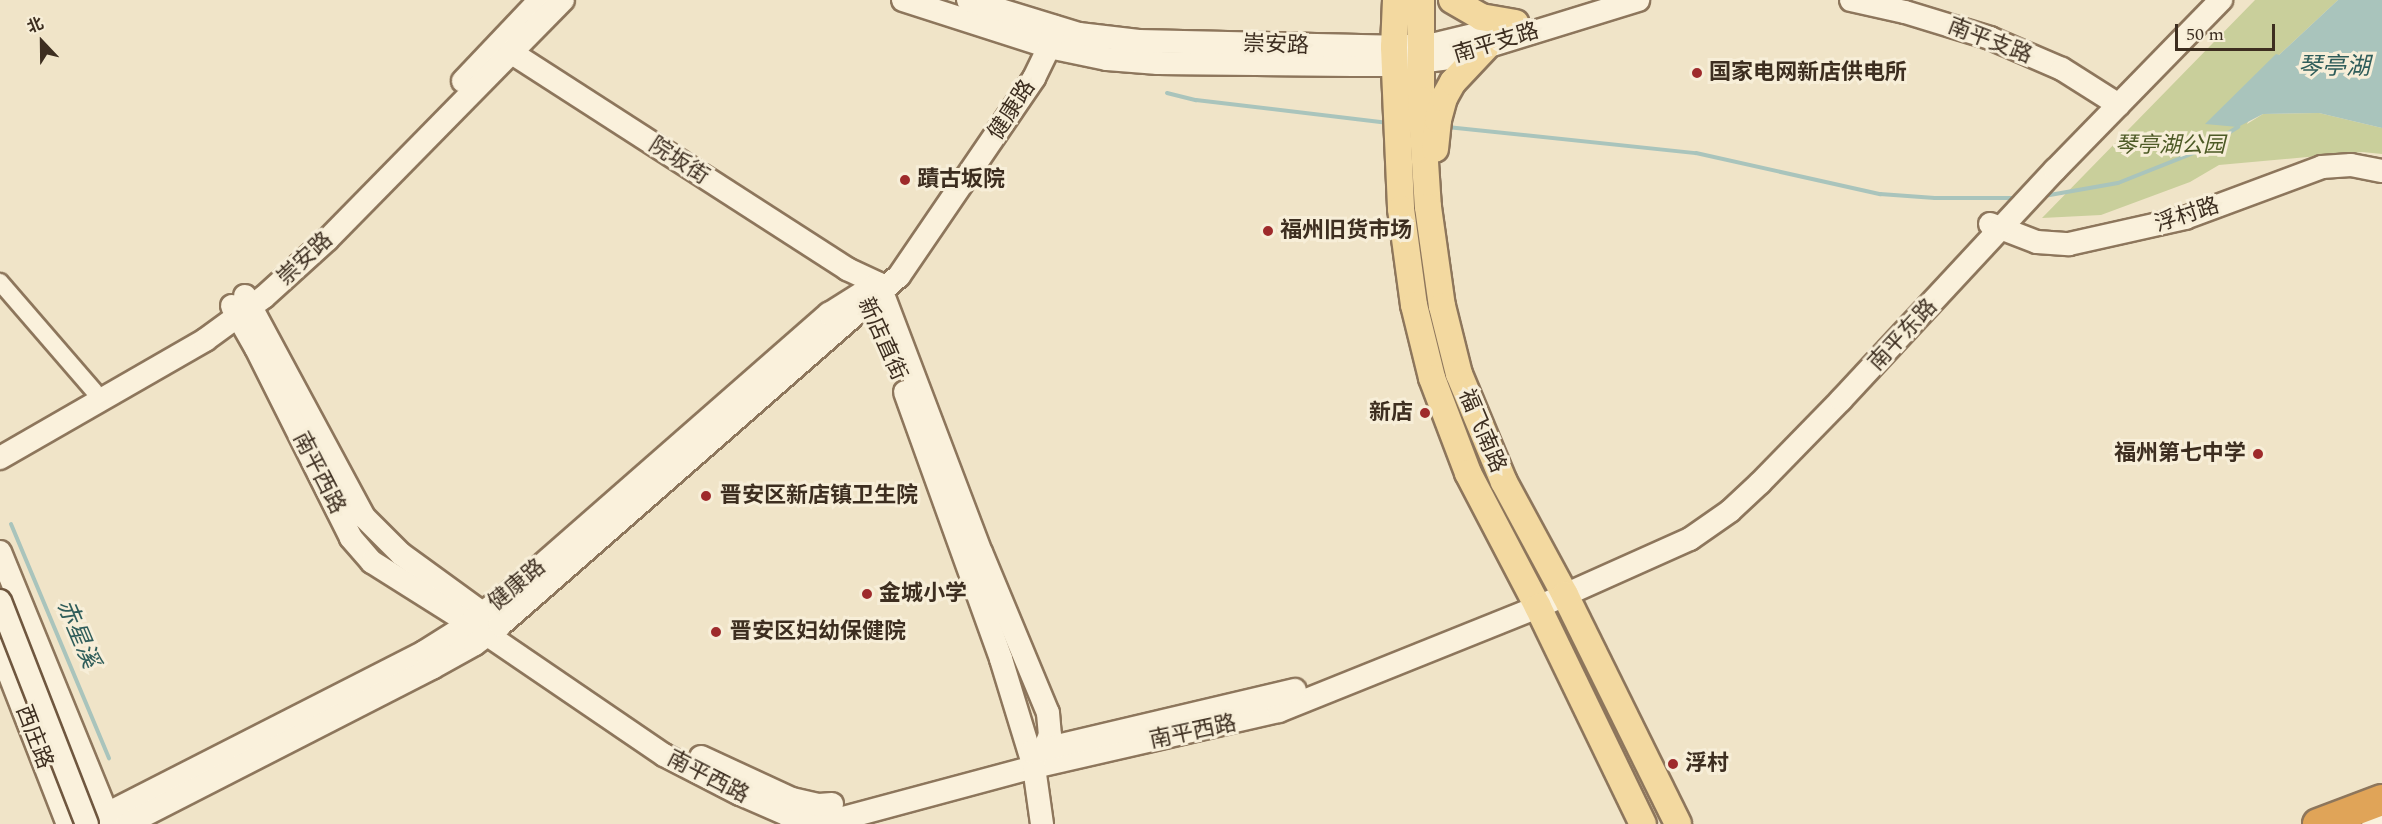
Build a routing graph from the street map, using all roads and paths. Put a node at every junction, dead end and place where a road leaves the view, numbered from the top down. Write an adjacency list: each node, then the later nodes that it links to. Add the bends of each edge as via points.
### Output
1 (540, 0): 27 (street, 崇安路, via 343,208)
2 (563, 0): 17 (street, 崇安路)
3 (903, 0): 15 (street)
4 (968, 0): 15 (street)
5 (1396, 0): 19 (main road, 福飞南路)
6 (1422, 0): 18 (main road, 福飞南路)
7 (1452, 0): 14 (main road, via 1481,16)
8 (1587, 0): 14 (street, 南平支路)
9 (1638, 0): 16 (street, 南平支路)
10 (1851, 0): 20 (street, 南平支路, via 1990,38)
11 (1920, 0): 20 (street, 南平支路, via 1975,18 2058,56)
12 (2202, 0): 20 (street, 南平东路)
13 (2221, 0): 20 (street, 南平东路)
14 (1515, 24): 18 (street, 南平支路)
15 (1051, 37): 19 (street, 崇安路, via 1079,34); 19 (street, 崇安路, via 1089,56 1158,63); 26 (street, 健康路, via 1034,78)
16 (1485, 48): 18 (street, 南平支路); 21 (main road)
17 (512, 53): 24 (street, 院坂街); 27 (street, 崇安路, via 328,239)
18 (1421, 54): 19 (street, 崇安路); 21 (main road, 福飞南路)
19 (1395, 56): 33 (main road, 福飞南路, via 1407,265 1432,378 1460,456)
20 (2118, 97): 23 (street, 南平东路)
21 (1433, 99): 32 (main road, 福飞南路, via 1428,207 1442,306 1459,374 1504,482)
22 (2382, 171): 23 (street, 浮村路, via 2351,165 2322,167 2185,218 2069,244 2046,244)
23 (2001, 220): 32 (street, 南平东路, via 1841,400 1730,511 1675,546)
24 (847, 269): 26 (street, 新店直街)
25 (0, 282): 28 (street)
26 (878, 289): 35 (street, 健康路); 38 (street, 新店直街, via 885,337)
27 (242, 307): 28 (street, 崇安路); 30 (street, 崇安路, via 205,340); 35 (street, 南平西路, via 357,546 379,567)
28 (94, 391): 29 (street, 崇安路)
29 (0, 443)
30 (0, 458)
31 (0, 552): 40 (street)
32 (1561, 588): 33 (street, 南平东路); 45 (main road, 福飞南路)
33 (1534, 600): 38 (street, 南平西路, via 1282,695); 41 (main road, 福飞南路)
34 (0, 601): 40 (street, bridge)
35 (485, 624): 38 (street, 南平西路, via 643,743 740,794 799,817 854,816); 40 (street, 健康路, via 424,652)
36 (0, 650): 43 (street, 西庄路)
37 (0, 666): 43 (street)
38 (1037, 756): 44 (street, 新店直街)
39 (2382, 800): 46 (highway)
40 (104, 822)
41 (1642, 822)
42 (2382, 822): 47 (street)
43 (67, 824)
44 (1042, 824)
45 (1678, 824)
46 (2318, 824)
47 (2373, 824)

